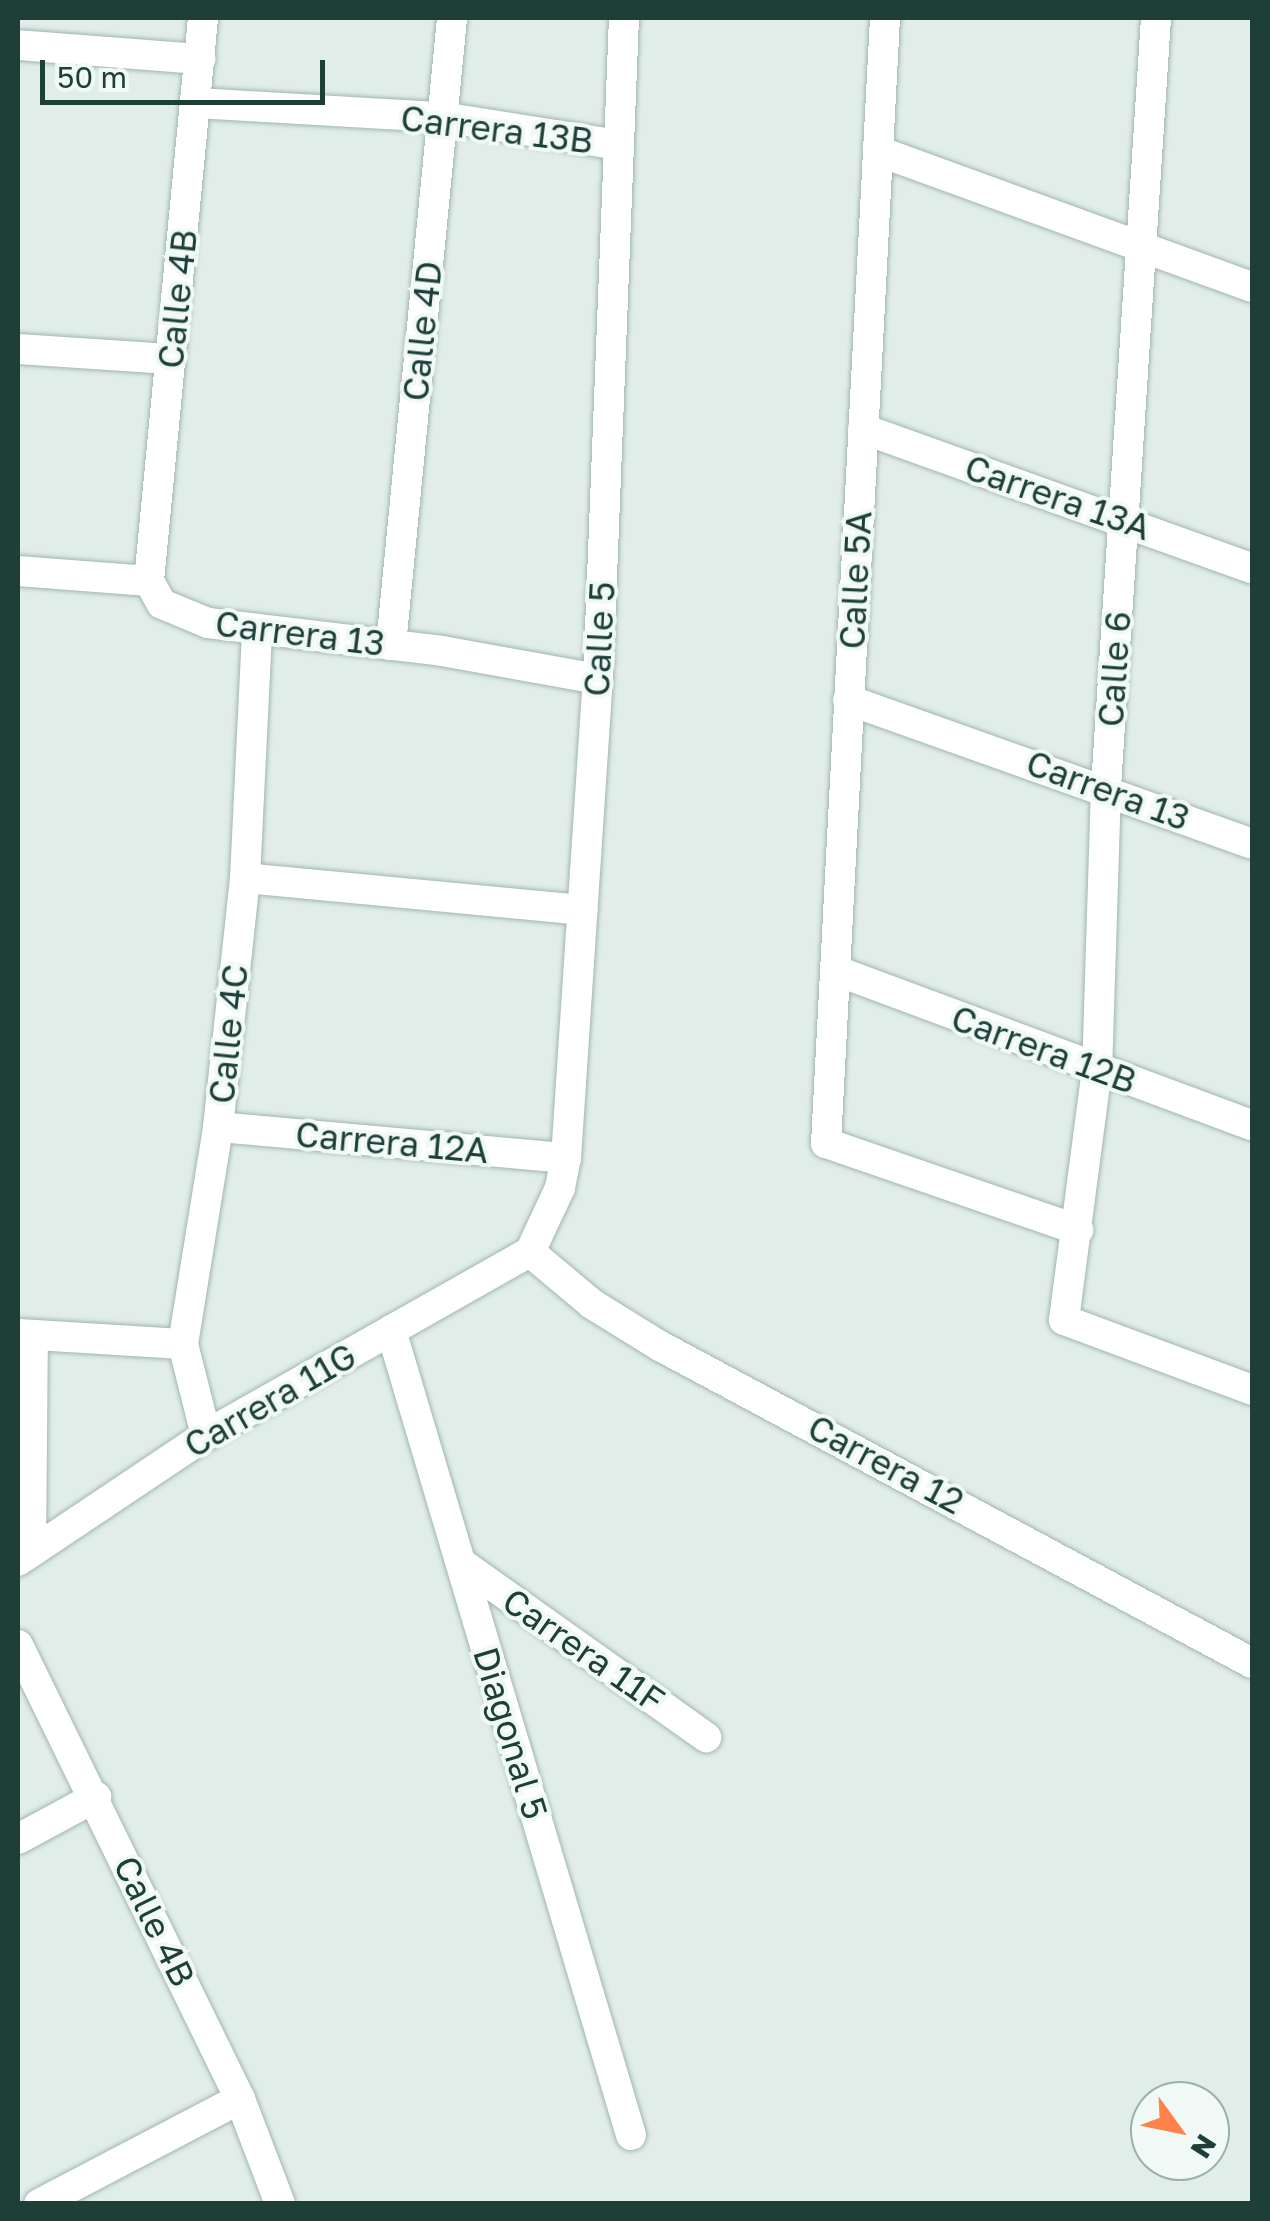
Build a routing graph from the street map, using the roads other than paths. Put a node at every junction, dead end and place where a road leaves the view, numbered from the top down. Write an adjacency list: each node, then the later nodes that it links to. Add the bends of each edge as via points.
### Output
1 (203, 18): 7 (street, Calle 4B)
2 (452, 18): 9 (street, Calle 4D)
3 (624, 18): 10 (street, Calle 5)
4 (885, 18): 11 (street, Calle 5A)
5 (1156, 18): 12 (street, Calle 6)
6 (18, 45): 7 (street)
7 (200, 59): 8 (street, Calle 4B)
8 (196, 103): 9 (street, Carrera 13B); 15 (street, Calle 4B)
9 (442, 117): 10 (street, Carrera 13B); 22 (street, Calle 4D)
10 (618, 144): 23 (street, Calle 5)
11 (878, 151): 12 (street); 16 (street, Calle 5A)
12 (1142, 244): 13 (street); 17 (street, Calle 6)
13 (1252, 286)
14 (18, 349): 15 (street)
15 (170, 358): 20 (street, Calle 4B)
16 (863, 429): 17 (street, Carrera 13A); 24 (street, Calle 5A)
17 (1124, 518): 18 (street, Carrera 13A); 25 (street, Calle 6)
18 (1252, 568)
19 (18, 571): 20 (street)
20 (149, 581): 21 (street, Carrera 13, via 162,604 179,614)
21 (258, 629): 22 (street, Carrera 13); 27 (street, Calle 4C)
22 (391, 645): 23 (street, Carrera 13)
23 (598, 678): 28 (street, Calle 5)
24 (848, 700): 25 (street, Carrera 13); 29 (street, Calle 5A)
25 (1106, 788): 26 (street, Carrera 13); 30 (street, Calle 6)
26 (1252, 844)
27 (244, 878): 28 (street); 32 (street, Calle 4C)
28 (582, 910): 33 (street, Calle 5)
29 (837, 971): 30 (street, Carrera 12B); 34 (street, Calle 5A, via 826,1144)
30 (1097, 1069): 31 (street, Carrera 12B); 34 (street, Calle 6)
31 (1252, 1125)
32 (218, 1127): 33 (street, Carrera 12A); 38 (street, Calle 4C)
33 (566, 1158): 35 (street, Calle 5, via 560,1188)
34 (1078, 1230): 39 (street, Calle 6, via 1064,1320)
35 (530, 1252): 36 (street, Carrera 11G); 44 (street, Carrera 12, via 592,1304 660,1346)
36 (391, 1330): 40 (street, Carrera 11G); 42 (street, Diagonal 5)
37 (25, 1334): 38 (street); 41 (street)
38 (184, 1344): 40 (street, Calle 4C)
39 (1252, 1390)
40 (206, 1435): 41 (street, Carrera 11G)
41 (24, 1556)
42 (461, 1563): 45 (street, Carrera 11F); 49 (street, Diagonal 5)
43 (18, 1644): 46 (street, Calle 4B)
44 (1252, 1663)
45 (706, 1737)
46 (96, 1796): 47 (street); 48 (street, Calle 4B)
47 (18, 1840)
48 (240, 2098): 50 (street); 51 (street, Calle 4B)
49 (631, 2135)
50 (39, 2204)
51 (280, 2204)

